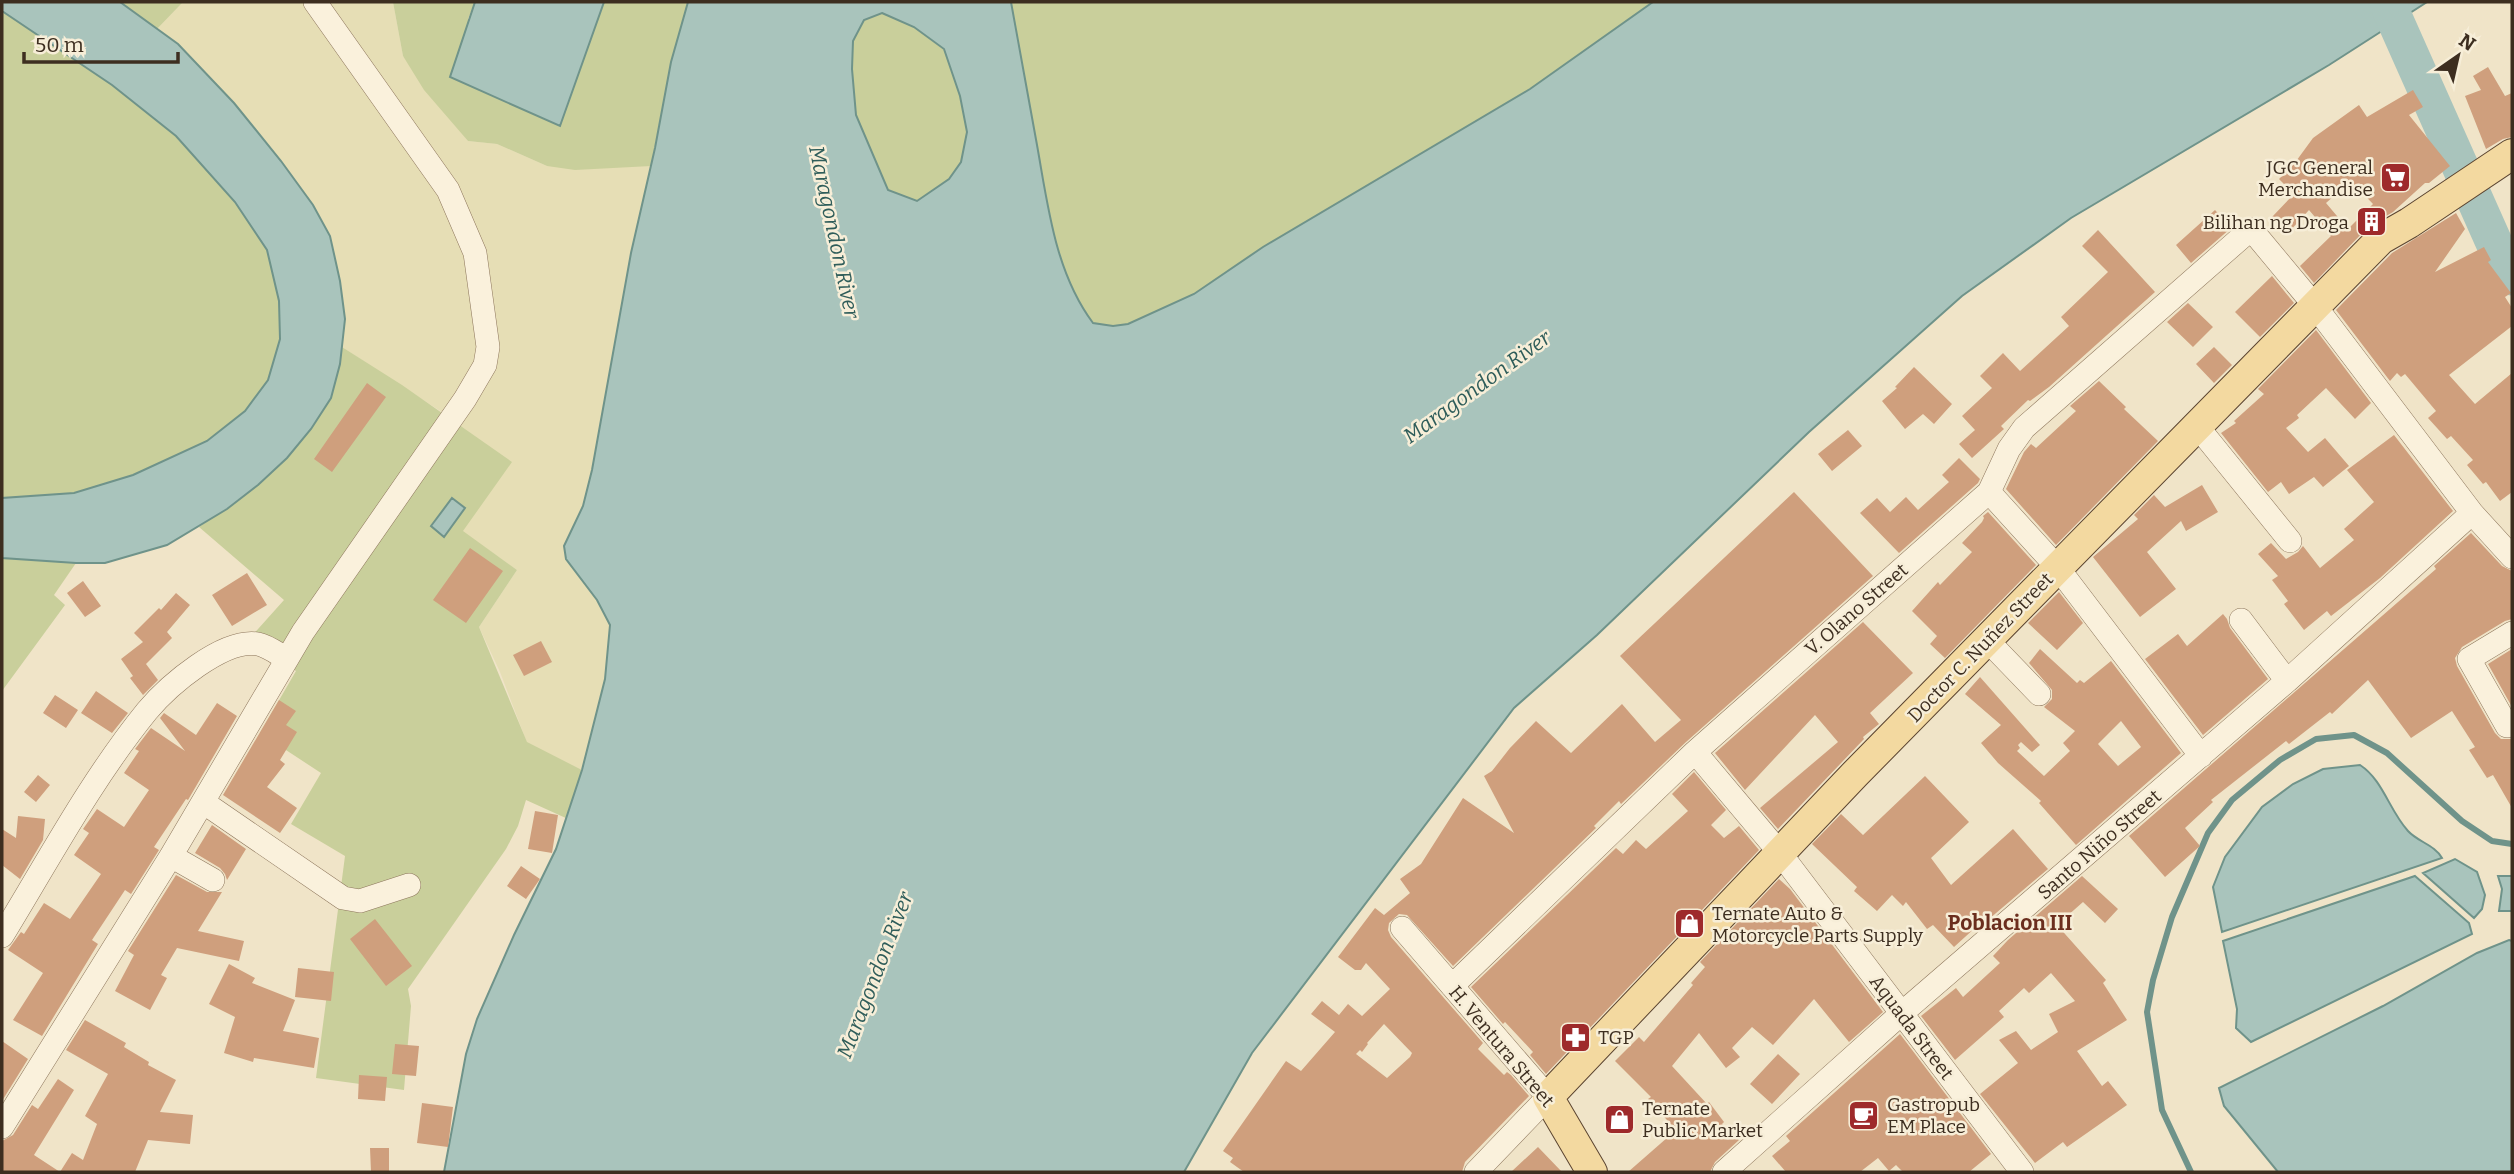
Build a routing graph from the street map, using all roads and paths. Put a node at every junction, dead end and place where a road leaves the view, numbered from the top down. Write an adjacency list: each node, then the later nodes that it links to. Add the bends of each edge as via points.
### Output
1 (315, 2): 13 (street, via 448,190 475,253 488,347 475,384)
2 (2507, 158): 3 (main road, Doctor C. Nuñez Street, via 2381,239)
3 (2315, 306): 4 (main road, Doctor C. Nuñez Street); 5 (street, V. Olano Street, via 2251,229 2024,428 2008,449); 6 (street)
4 (2197, 426): 7 (street); 9 (main road, Doctor C. Nuñez Street)
5 (1989, 492): 9 (street); 17 (street, V. Olano Street)
6 (2472, 513): 8 (street); 14 (street, Santo Niño Street)
7 (2290, 541)
8 (2512, 557)
9 (2058, 568): 12 (main road, Doctor C. Nuñez Street); 18 (street)
10 (2241, 620): 14 (street)
11 (2512, 633): 16 (street, via 2469,659)
12 (1987, 640): 15 (street); 20 (main road, Doctor C. Nuñez Street)
13 (287, 659): 19 (street); 25 (street, via 259,644 228,649 165,693 93,789)
14 (2287, 681): 18 (street, Santo Niño Street)
15 (2039, 694)
16 (2510, 728)
17 (1695, 752): 20 (street, Aquada Street); 26 (street, V. Olano Street)
18 (2201, 756): 27 (street, Santo Niño Street)
19 (203, 803): 21 (street); 23 (street, via 343,898 360,901)
20 (1780, 853): 27 (street, Aquada Street); 28 (main road, Doctor C. Nuñez Street)
21 (171, 856): 22 (street); 29 (street)
22 (213, 880)
23 (408, 885)
24 (1402, 928): 26 (street, H. Ventura Street)
25 (2, 936)
26 (1452, 986): 28 (street, H. Ventura Street)
27 (1902, 1013): 32 (street, Santo Niño Street); 33 (street, Aquada Street)
28 (1548, 1097): 30 (street, Doctor C. Nuñez Street); 31 (main road, H. Ventura Street)
29 (2, 1127)
30 (1476, 1172)
31 (1592, 1172)
32 (1724, 1172)
33 (2022, 1172)

